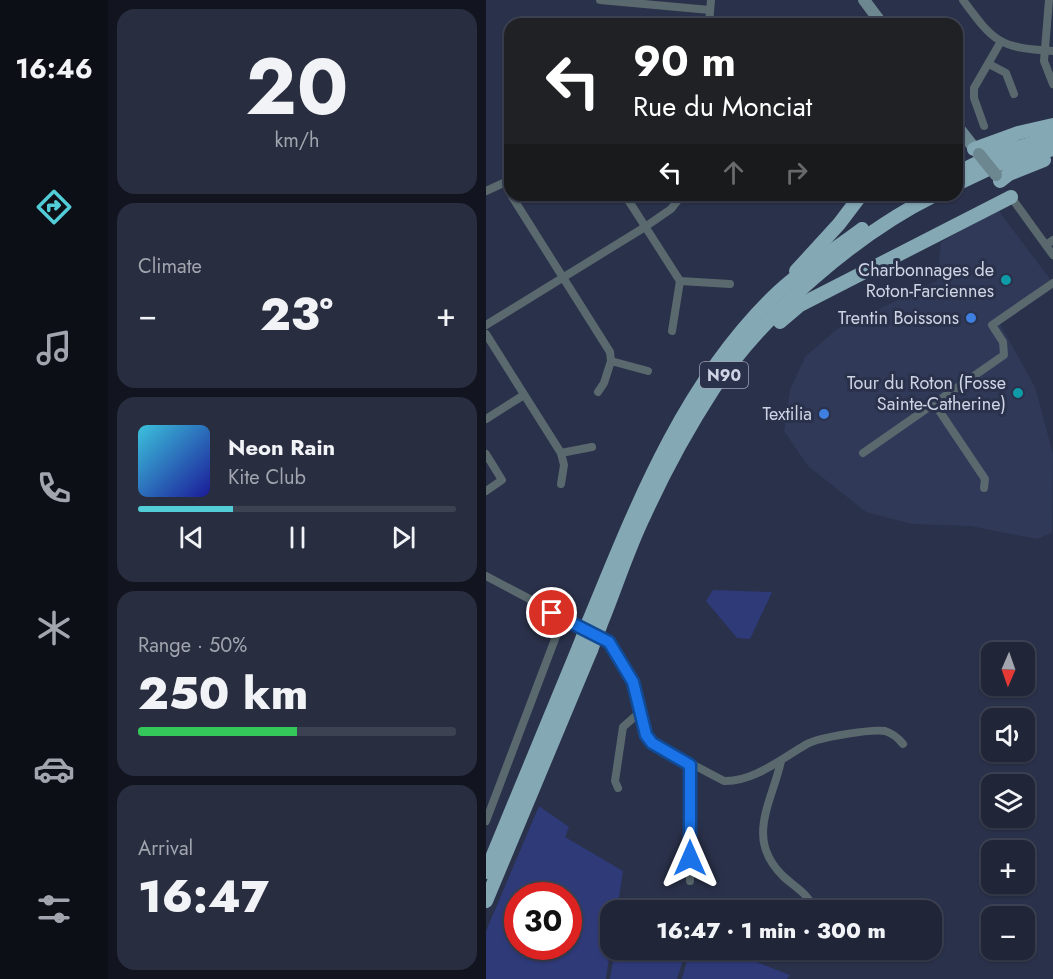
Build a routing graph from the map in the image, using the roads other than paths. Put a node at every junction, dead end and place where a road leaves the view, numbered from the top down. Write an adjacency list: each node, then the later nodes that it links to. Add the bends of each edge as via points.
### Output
1 (600, 0): 5 (street)
2 (864, 0): 6 (main road)
3 (963, 0): 7 (street, via 988,34)
4 (1049, 0): 8 (street)
5 (711, 5)
6 (878, 18)
7 (1000, 43): 8 (street); 9 (street)
8 (1049, 51): 10 (street, via 1044,61)
9 (989, 64): 11 (street, via 1006,73); 13 (street, via 974,88)
10 (1053, 84)
11 (1014, 94)
12 (1053, 125): 17 (highway, via 1018,133)
13 (984, 126)
14 (963, 134): 17 (main road)
15 (1053, 138): 19 (highway, via 998,153)
16 (1053, 149): 21 (highway, via 999,164)
17 (976, 152): 20 (main road, bridge)
18 (1053, 158): 20 (highway)
19 (963, 170)
20 (998, 178): 24 (main road)
21 (963, 181)
22 (504, 183): 23 (street)
23 (486, 191)
24 (1011, 197): 32 (street); 43 (highway, via 800,305)
25 (515, 201): 34 (street)
26 (629, 201): 31 (street)
27 (677, 201): 31 (street)
28 (856, 201): 38 (highway)
29 (903, 201): 38 (highway, N90)
30 (923, 201): 43 (highway, N90, via 898,213 813,279 772,318)
31 (645, 226): 34 (street); 35 (street)
32 (1049, 243): 33 (street)
33 (1053, 255)
34 (563, 278): 39 (street); 42 (street, via 610,352)
35 (680, 281): 37 (street); 40 (street)
36 (1053, 283): 47 (street, via 992,325 1004,342 1004,355)
37 (730, 284)
38 (773, 297): 58 (highway, N90, via 732,343 683,412 635,509)
39 (486, 325)
40 (672, 331)
41 (486, 334): 46 (street)
42 (611, 361): 44 (street); 45 (street)
43 (734, 363): 58 (highway, N90, via 694,421 643,516)
44 (648, 371)
45 (598, 392)
46 (524, 395): 48 (street); 50 (street)
47 (934, 404): 51 (street); 54 (street, via 985,479)
48 (486, 419)
49 (592, 447): 50 (street)
50 (561, 453): 53 (street)
51 (863, 453)
52 (486, 454): 55 (street, via 502,480)
53 (561, 484)
54 (984, 488)
55 (486, 491)
56 (486, 576): 57 (street)
57 (563, 618): 60 (street, via 609,642 628,671); 65 (street)
58 (595, 624): 59 (highway, N90, bridge)
59 (585, 648): 66 (highway, N90); 69 (highway, N90)
60 (640, 712): 63 (street, via 652,743); 64 (street, via 624,727 615,781)
61 (903, 744): 62 (street, via 885,731 841,735 810,743)
62 (781, 761): 63 (street, via 737,782 724,781); 68 (street, via 763,817 764,839 776,868)
63 (690, 765): 67 (street)
64 (618, 788)
65 (486, 821)
66 (486, 872)
67 (690, 881)
68 (809, 900)
69 (486, 901)

